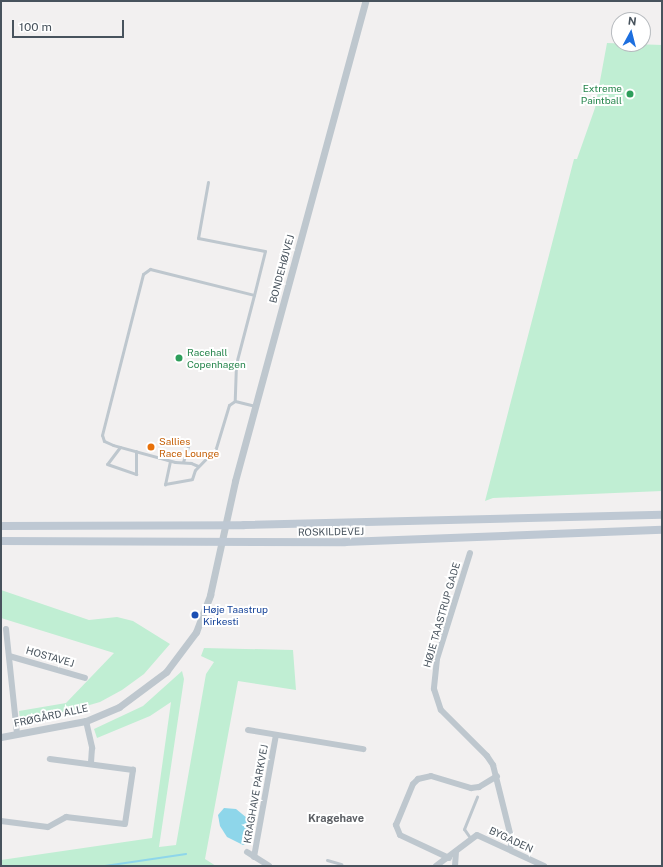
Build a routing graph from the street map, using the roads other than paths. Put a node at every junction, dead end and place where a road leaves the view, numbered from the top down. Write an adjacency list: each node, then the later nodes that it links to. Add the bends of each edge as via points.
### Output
1 (365, 1): 5 (street, BONDEHØJVEJ)
2 (208, 182): 3 (lane, via 198,238 265,251)
3 (254, 296): 4 (lane, via 236,364); 7 (lane, via 165,271 150,269 143,274 102,435 104,441)
4 (235, 401): 5 (lane); 11 (lane, via 228,407 216,448)
5 (256, 406): 13 (street, BONDEHØJVEJ)
6 (190, 441): 10 (lane)
7 (120, 447): 8 (lane); 8 (lane, via 107,464 136,474)
8 (136, 451): 9 (lane)
9 (170, 460): 10 (lane); 11 (lane, via 165,484 192,479)
10 (184, 462): 11 (lane)
11 (198, 466)
12 (662, 515): 13 (main road, ROSKILDEVEJ)
13 (226, 525): 14 (main road, ROSKILDEVEJ); 17 (street, BONDEHØJVEJ)
14 (1, 526)
15 (662, 530): 17 (main road, ROSKILDEVEJ, via 501,538)
16 (1, 541): 17 (main road, ROSKILDEVEJ)
17 (221, 544): 22 (street, FRØGÅRD ALLE, via 204,613 196,632 181,654 166,672 134,697)
18 (470, 553): 30 (street, HØJE TAASTRUP GADE, via 437,659 434,689 441,710 487,756)
19 (6, 629): 20 (street)
20 (9, 656): 21 (street, HOSTAVEJ); 24 (street)
21 (85, 678)
22 (86, 721): 24 (street, FRØGÅRD ALLE); 29 (street, via 92,748)
23 (248, 730): 25 (street, KRAGHAVE PARKVEJ)
24 (17, 734): 26 (street, FRØGÅRD ALLE)
25 (276, 735): 27 (street, KRAGHAVE PARKVEJ); 37 (street, KRAGHAVE PARKVEJ)
26 (1, 736)
27 (363, 749)
28 (50, 759): 29 (street)
29 (91, 764): 32 (street, via 133,770 124,824 66,817 48,827)
30 (497, 776): 34 (street, HØJE TAASTRUP GADE, via 512,841); 38 (street, via 479,787 471,788 431,776 418,779 413,784 396,825 400,835)
31 (477, 796): 33 (lane, via 464,829)
32 (1, 821)
33 (471, 840): 34 (street, BYGADEN, via 477,835); 36 (street)
34 (510, 849): 44 (street, BYGADEN)
35 (247, 852): 37 (street, KRAGHAVE PARKVEJ)
36 (456, 853): 38 (street); 43 (street)
37 (254, 857): 41 (street, KRAGHAVE PARKVEJ)
38 (449, 858): 42 (street)
39 (327, 860): 40 (lane)
40 (341, 864)
41 (269, 866)
42 (436, 866)
43 (455, 866)
44 (544, 866)

